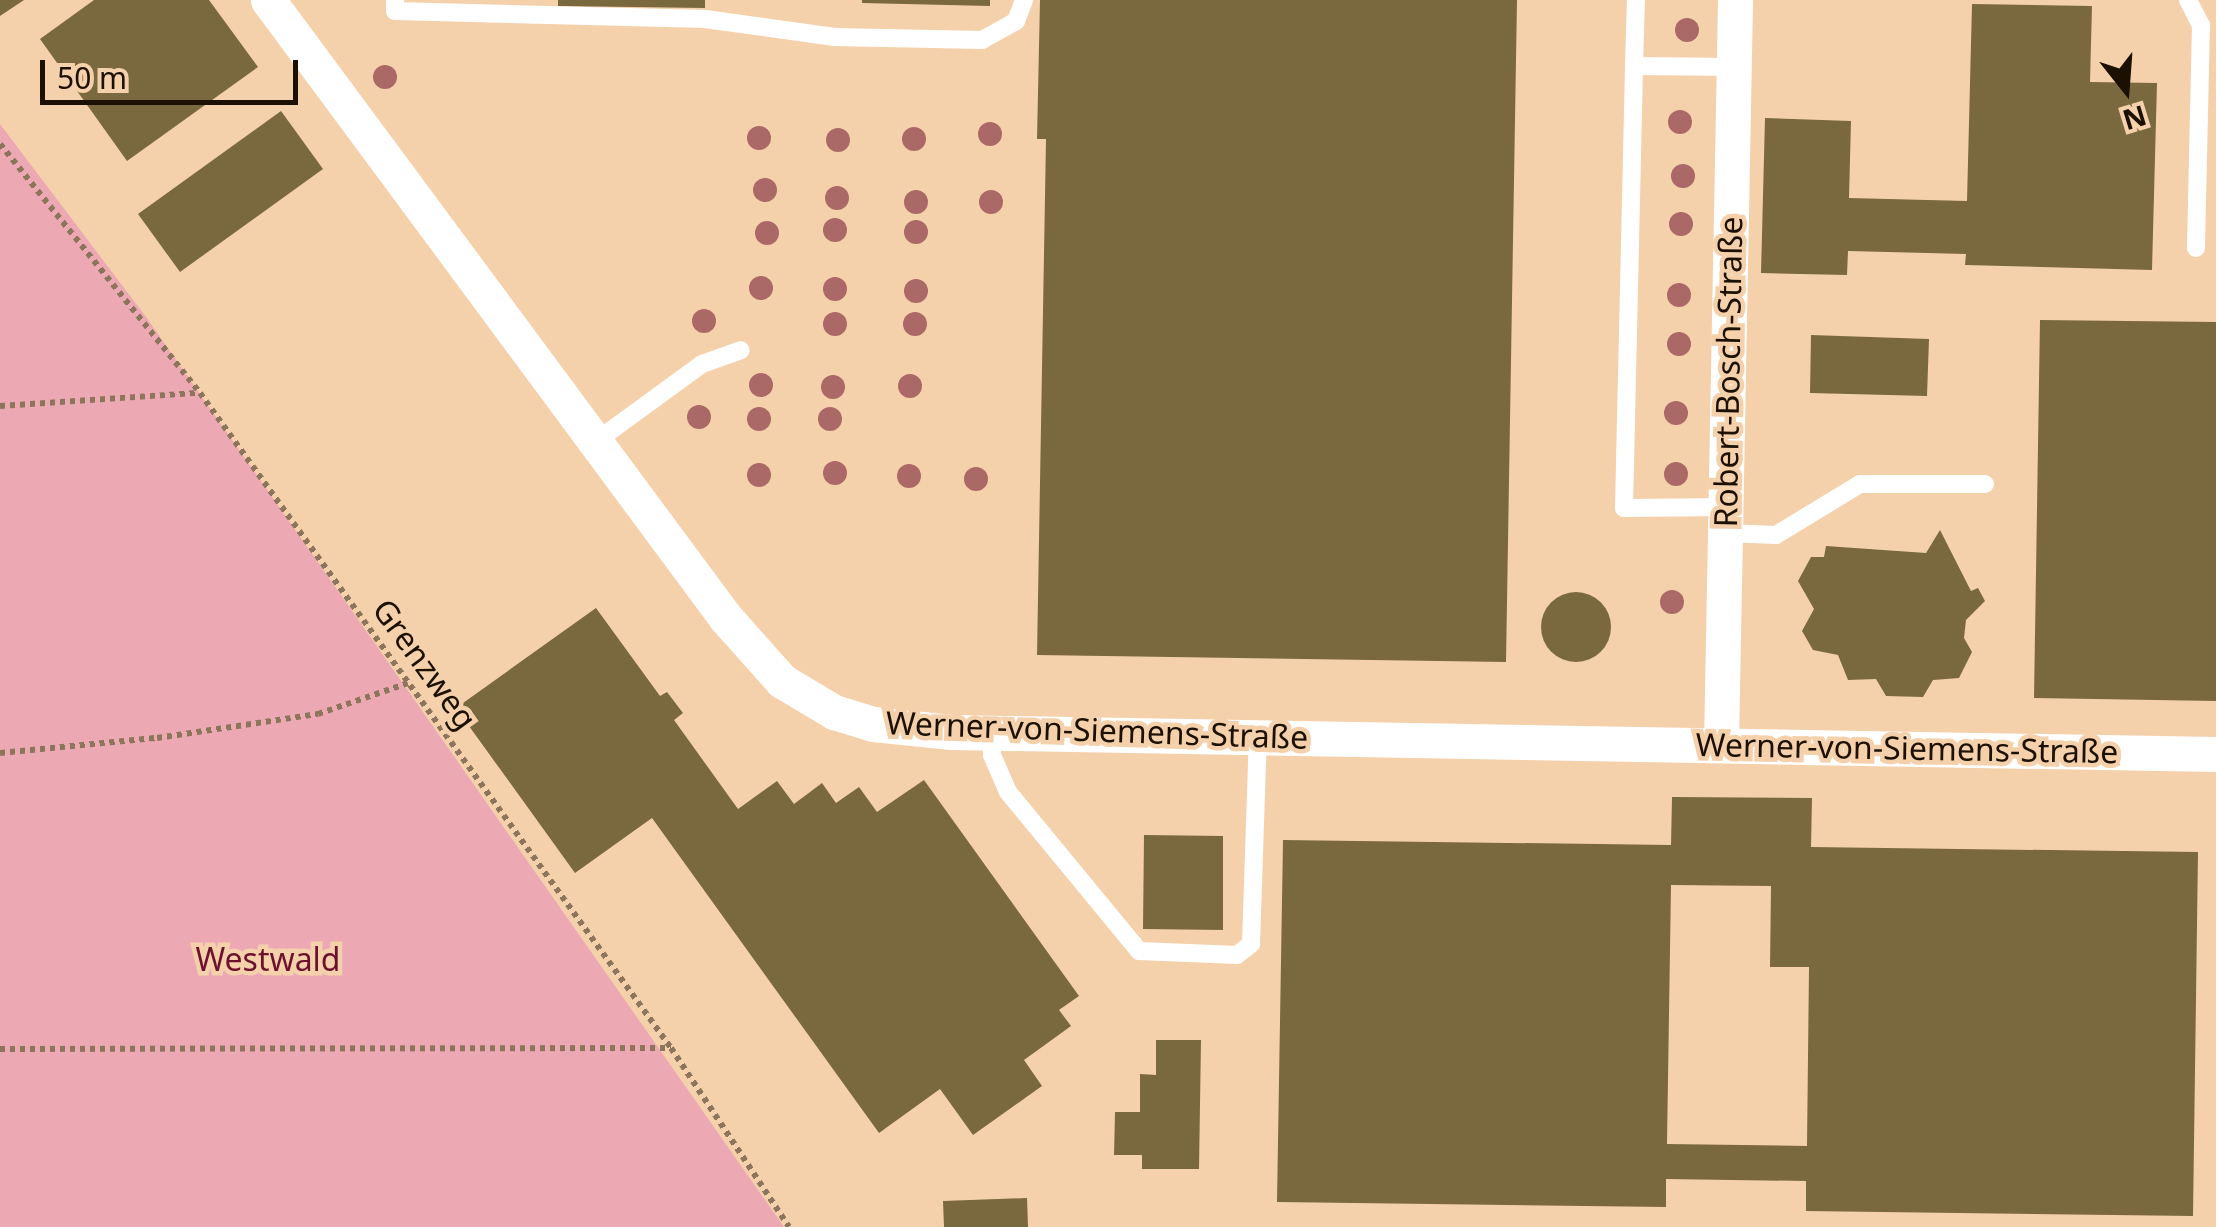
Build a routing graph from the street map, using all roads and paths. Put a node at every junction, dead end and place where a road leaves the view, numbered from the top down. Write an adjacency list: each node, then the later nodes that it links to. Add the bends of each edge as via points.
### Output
1 (268, 0): 14 (street, Werner-von-Siemens-Straße)
2 (395, 0): 3 (lane, via 395,11 722,20 834,37 982,40 1016,21)
3 (1024, 0)
4 (1636, 0): 7 (lane)
5 (1735, 0): 8 (street, Robert-Bosch-Straße)
6 (2188, 0): 10 (lane, via 2202,25)
7 (1634, 66): 8 (lane); 16 (lane, via 1624,508)
8 (1734, 67): 16 (street, Robert-Bosch-Straße)
9 (0, 144): 12 (path, Grenzweg)
10 (2196, 248)
11 (741, 350): 14 (lane, via 702,364)
12 (200, 393): 13 (path); 17 (path, Grenzweg)
13 (0, 406)
14 (595, 442): 18 (street, Werner-von-Siemens-Straße, via 725,617 782,681 834,712 873,724)
15 (1986, 484): 16 (lane, via 1860,484 1776,535)
16 (1725, 520): 20 (street, Robert-Bosch-Straße)
17 (408, 683): 21 (path, via 318,714); 23 (path, Grenzweg)
18 (992, 733): 19 (street, Werner-von-Siemens-Straße); 19 (lane, via 992,755 1008,792 1140,952 1237,955 1252,944)
19 (1258, 736): 20 (street, Werner-von-Siemens-Straße)
20 (1721, 744): 22 (street, Werner-von-Siemens-Straße)
21 (0, 753)
22 (2216, 754)
23 (670, 1048): 24 (path); 25 (path, Grenzweg)
24 (0, 1049)
25 (789, 1227)

